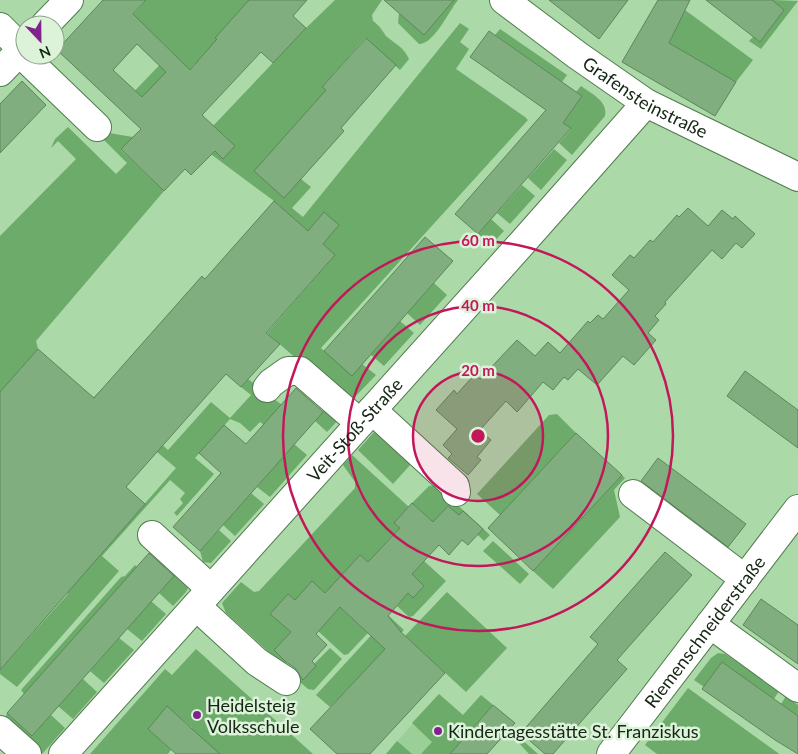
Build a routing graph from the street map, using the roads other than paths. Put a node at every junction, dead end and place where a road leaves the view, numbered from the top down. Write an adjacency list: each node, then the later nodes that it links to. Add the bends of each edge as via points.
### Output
1 (69, 0): 3 (street)
2 (504, 0): 9 (street, Grafensteinstraße)
3 (55, 15)
4 (0, 27): 5 (street)
5 (15, 42)
6 (15, 56): 8 (street)
7 (37, 65): 10 (street)
8 (0, 72)
9 (646, 103): 11 (street, Grafensteinstraße); 13 (street, Veit-Stoß-Straße)
10 (96, 127)
11 (798, 177)
12 (267, 388): 13 (street, via 288,371 300,371)
13 (366, 416): 14 (street); 19 (street, Veit-Stoß-Straße)
14 (461, 491)
15 (633, 494): 18 (street)
16 (798, 509): 18 (street, Riemenschneiderstraße)
17 (152, 535): 19 (street)
18 (745, 579): 20 (street, Riemenschneiderstraße)
19 (204, 597): 21 (street, via 257,662); 25 (street, Veit-Stoß-Straße)
20 (710, 624): 22 (street); 26 (street, Riemenschneiderstraße)
21 (281, 685)
22 (798, 688)
23 (0, 730): 24 (street)
24 (27, 754)
25 (63, 754)
26 (611, 754)

